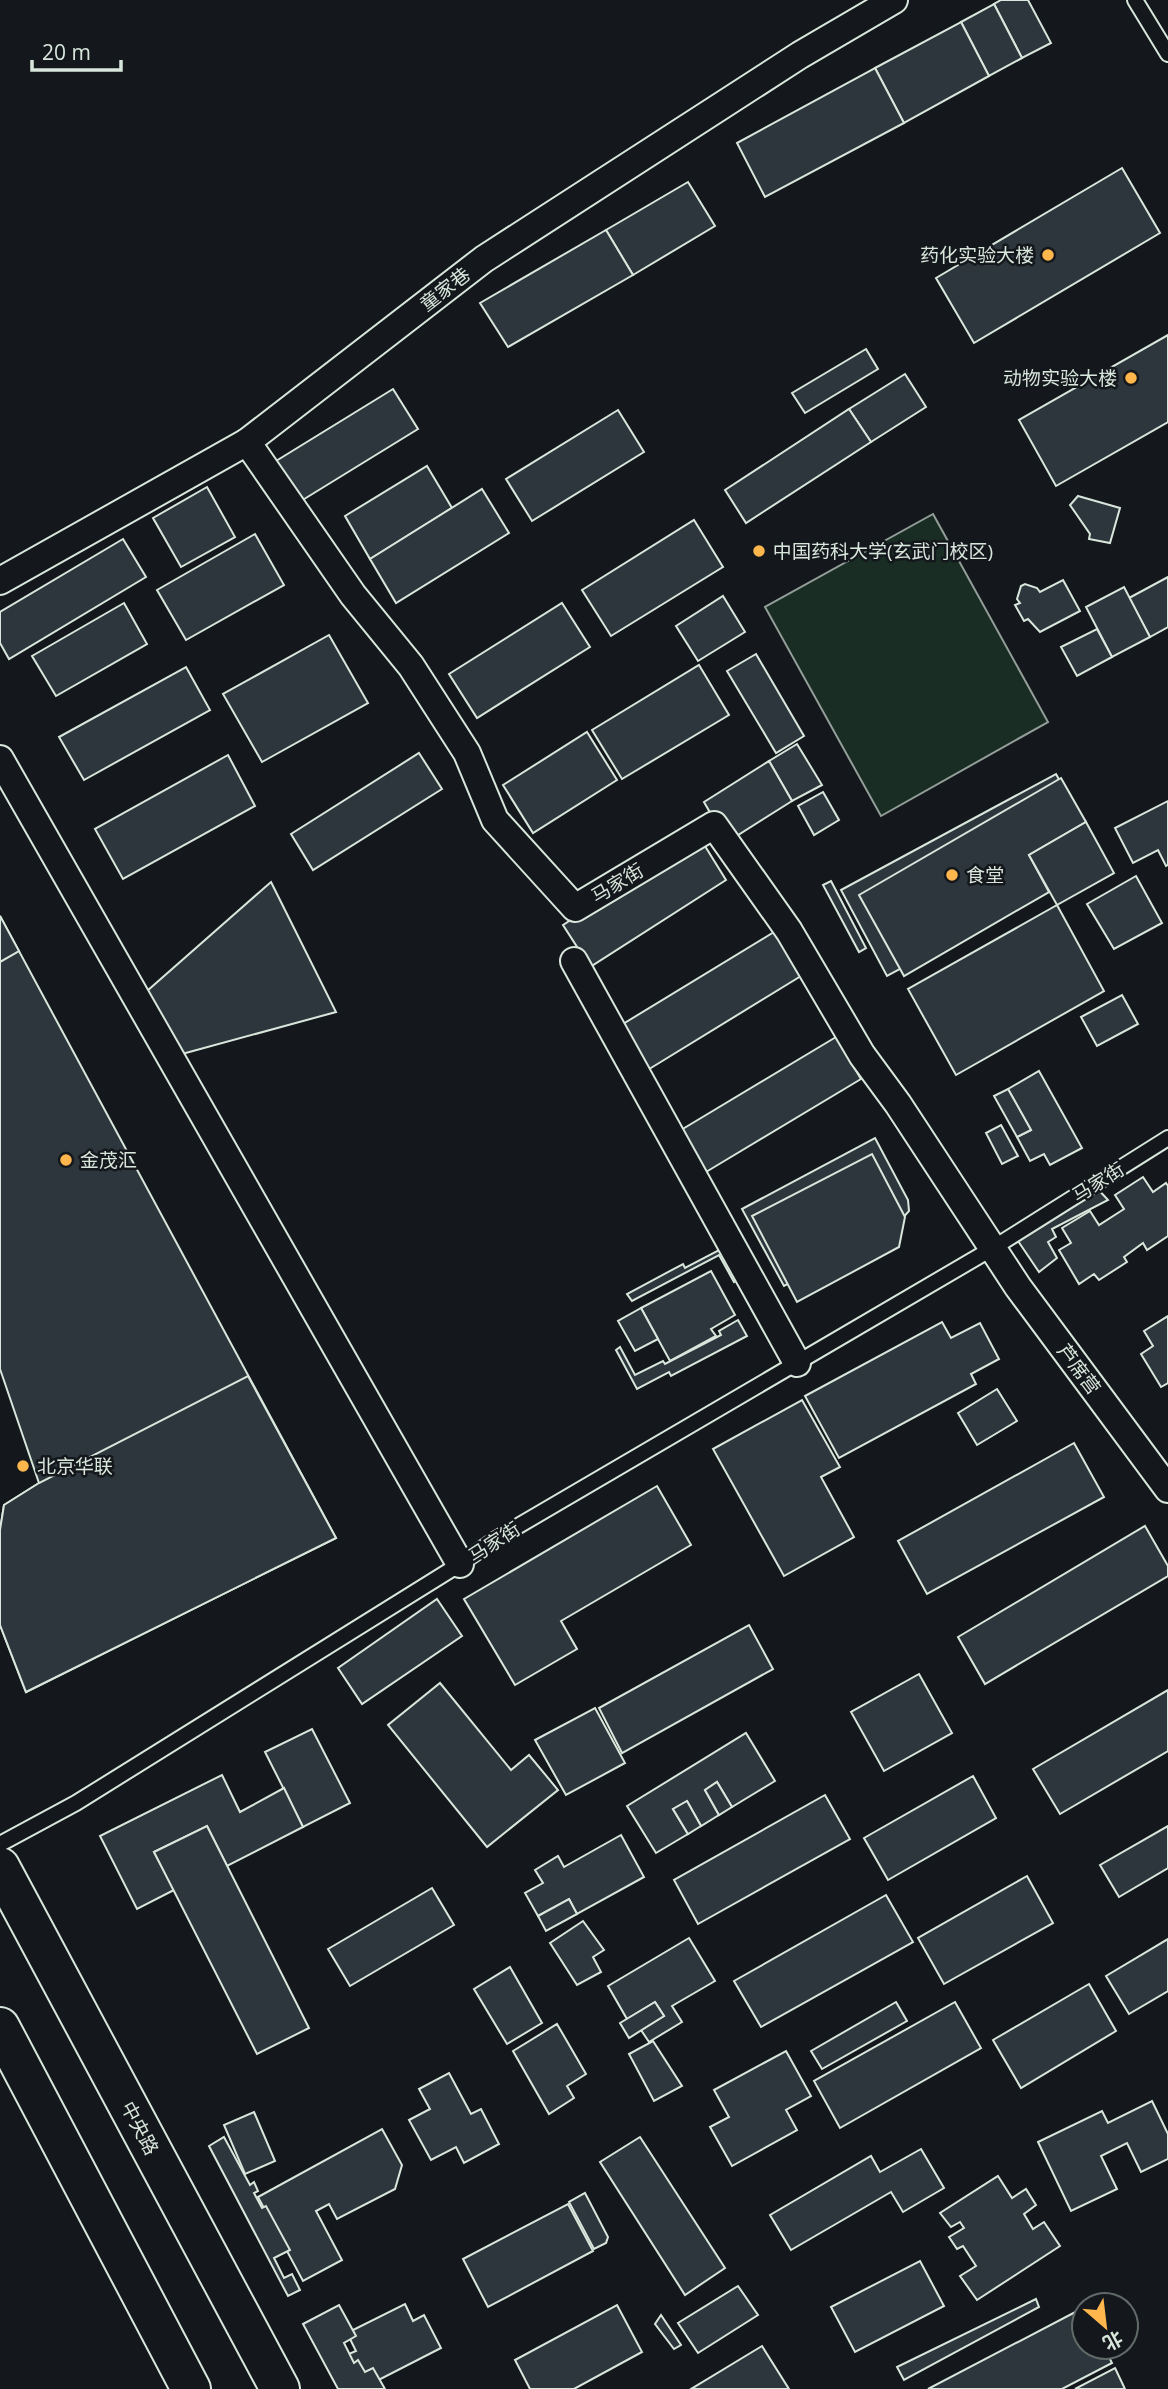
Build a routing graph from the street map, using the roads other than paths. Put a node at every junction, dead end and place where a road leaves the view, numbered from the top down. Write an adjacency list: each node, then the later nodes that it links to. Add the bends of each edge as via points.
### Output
1 (894, 0): 4 (street, 童家巷, via 800,55 484,259)
2 (1135, 0): 3 (lane)
3 (1168, 54)
4 (247, 442): 5 (street, 童家巷); 9 (street, 马家街, via 353,595 411,666 467,753 495,820 575,908 714,825 789,931 862,1055)
5 (0, 581)
6 (0, 759): 12 (street)
7 (574, 961): 10 (street)
8 (1168, 1138): 9 (lane, 马家街)
9 (993, 1248): 10 (lane, 马家街); 11 (street, 芦席营)
10 (797, 1363): 12 (lane, 马家街)
11 (1168, 1489)
12 (460, 1564): 13 (lane, 马家街, via 76,1803)
13 (0, 1844)
14 (0, 1867): 17 (main road, 中央路)
15 (0, 2027): 16 (main road)
16 (191, 2389)
17 (280, 2389)

